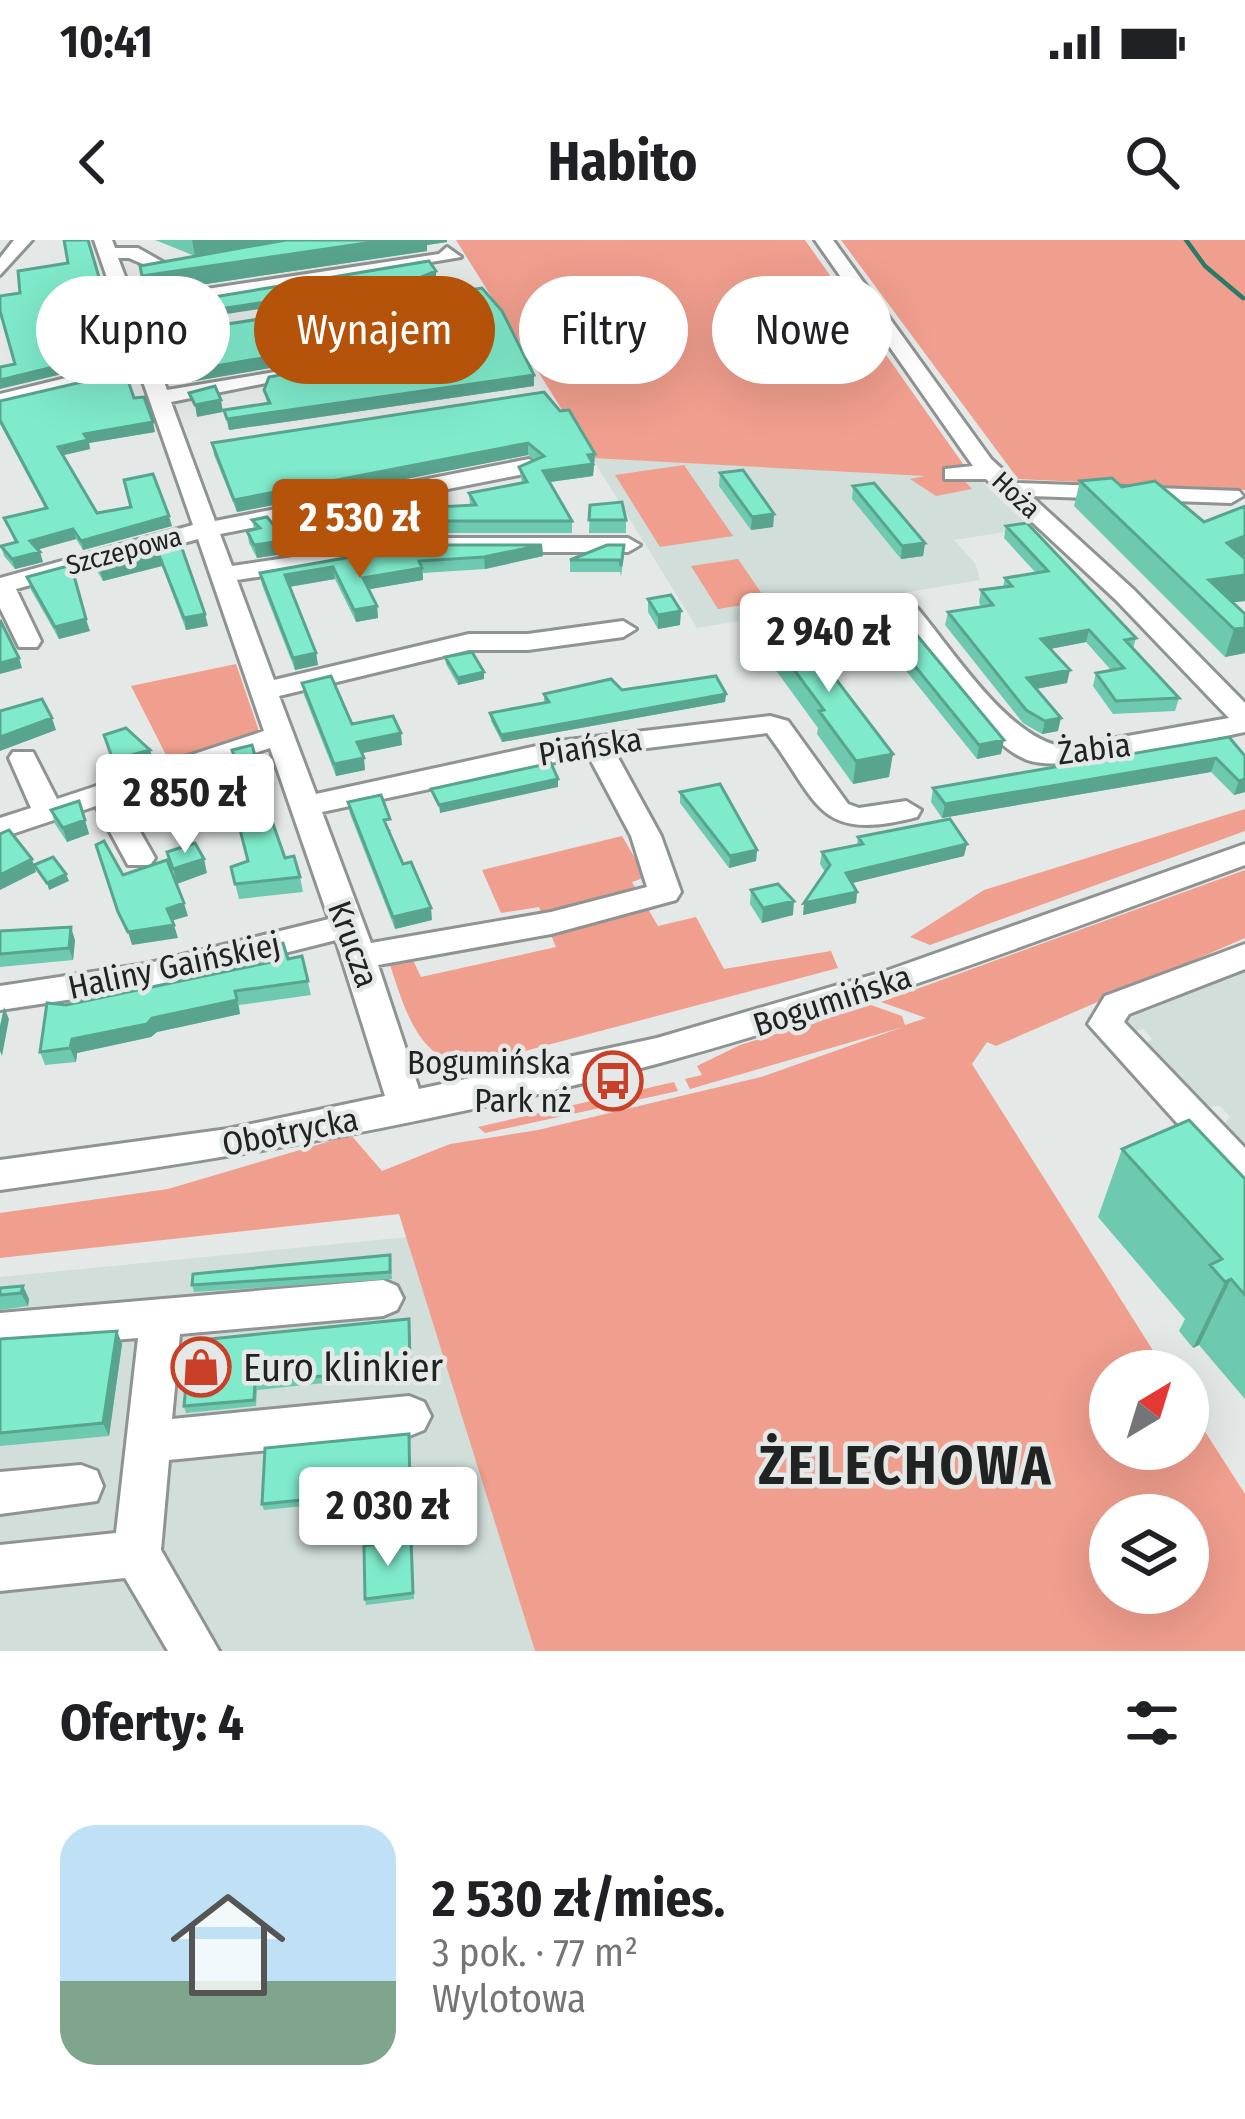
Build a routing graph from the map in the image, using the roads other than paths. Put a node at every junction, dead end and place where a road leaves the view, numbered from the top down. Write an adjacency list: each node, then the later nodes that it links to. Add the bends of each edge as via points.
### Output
1 (23, 240): 6 (street)
2 (824, 240): 7 (street, Hoża)
3 (447, 252): 8 (street, via 452,257)
4 (109, 257): 5 (street)
5 (175, 268)
6 (0, 270)
7 (849, 276)
8 (230, 291)
9 (892, 337): 10 (street, Hoża)
10 (919, 375): 11 (street); 22 (street, Hoża)
11 (944, 377)
12 (254, 382): 16 (street)
13 (46, 384): 15 (street)
14 (155, 384): 16 (street, Krucza)
15 (10, 398): 17 (street)
16 (159, 398): 19 (street, Krucza)
17 (35, 419)
18 (211, 444): 19 (street)
19 (178, 449): 25 (street, Krucza)
20 (529, 466): 25 (street, Szczepowa)
21 (953, 474): 22 (street)
22 (999, 480): 23 (street); 24 (street); 33 (street, Hoża)
23 (1042, 481)
24 (1231, 496)
25 (206, 531): 27 (street, Krucza); 28 (street, Szczepowa)
26 (628, 544): 27 (street, via 420,545)
27 (220, 575): 34 (street, Krucza)
28 (1, 585): 30 (street, Szczepowa)
29 (623, 629): 34 (street, via 470,642)
30 (28, 640)
31 (803, 642): 35 (street, Żabia, via 799,636 811,629 908,613 1013,739 1046,756)
32 (1245, 680): 33 (street)
33 (1216, 688): 35 (street, Hoża)
34 (264, 691): 36 (street, Krucza)
35 (1245, 721)
36 (280, 736): 39 (street); 40 (street, Krucza)
37 (596, 744): 40 (street, Piańska); 41 (street, Piańska, via 770,724 837,811 857,818); 46 (street, Haliny Gaińskiej, via 646,836 665,892 515,934)
38 (23, 758): 42 (street)
39 (103, 792): 42 (street); 45 (street)
40 (304, 806): 46 (street, Krucza)
41 (906, 810)
42 (47, 811): 43 (street)
43 (0, 828)
44 (1245, 854): 49 (street, Bogumińska, via 803,1010 657,1052)
45 (139, 857)
46 (353, 941): 48 (street, Haliny Gaińskiej); 49 (street, Krucza)
47 (1245, 956): 51 (street, via 1117,1005 1105,1024)
48 (0, 998)
49 (407, 1107): 50 (street, Obotrycka)
50 (171, 1152): 52 (street, Obotrycka); 53 (street, Obotrycka)
51 (1245, 1173)
52 (0, 1175)
53 (0, 1198)
54 (383, 1298): 55 (street)
55 (160, 1318): 56 (street); 58 (street)
56 (0, 1331)
57 (409, 1416): 58 (street)
58 (147, 1442): 61 (street)
59 (81, 1486): 60 (street)
60 (0, 1493)
61 (137, 1555): 62 (street); 63 (street)
62 (0, 1568)
63 (195, 1651)

